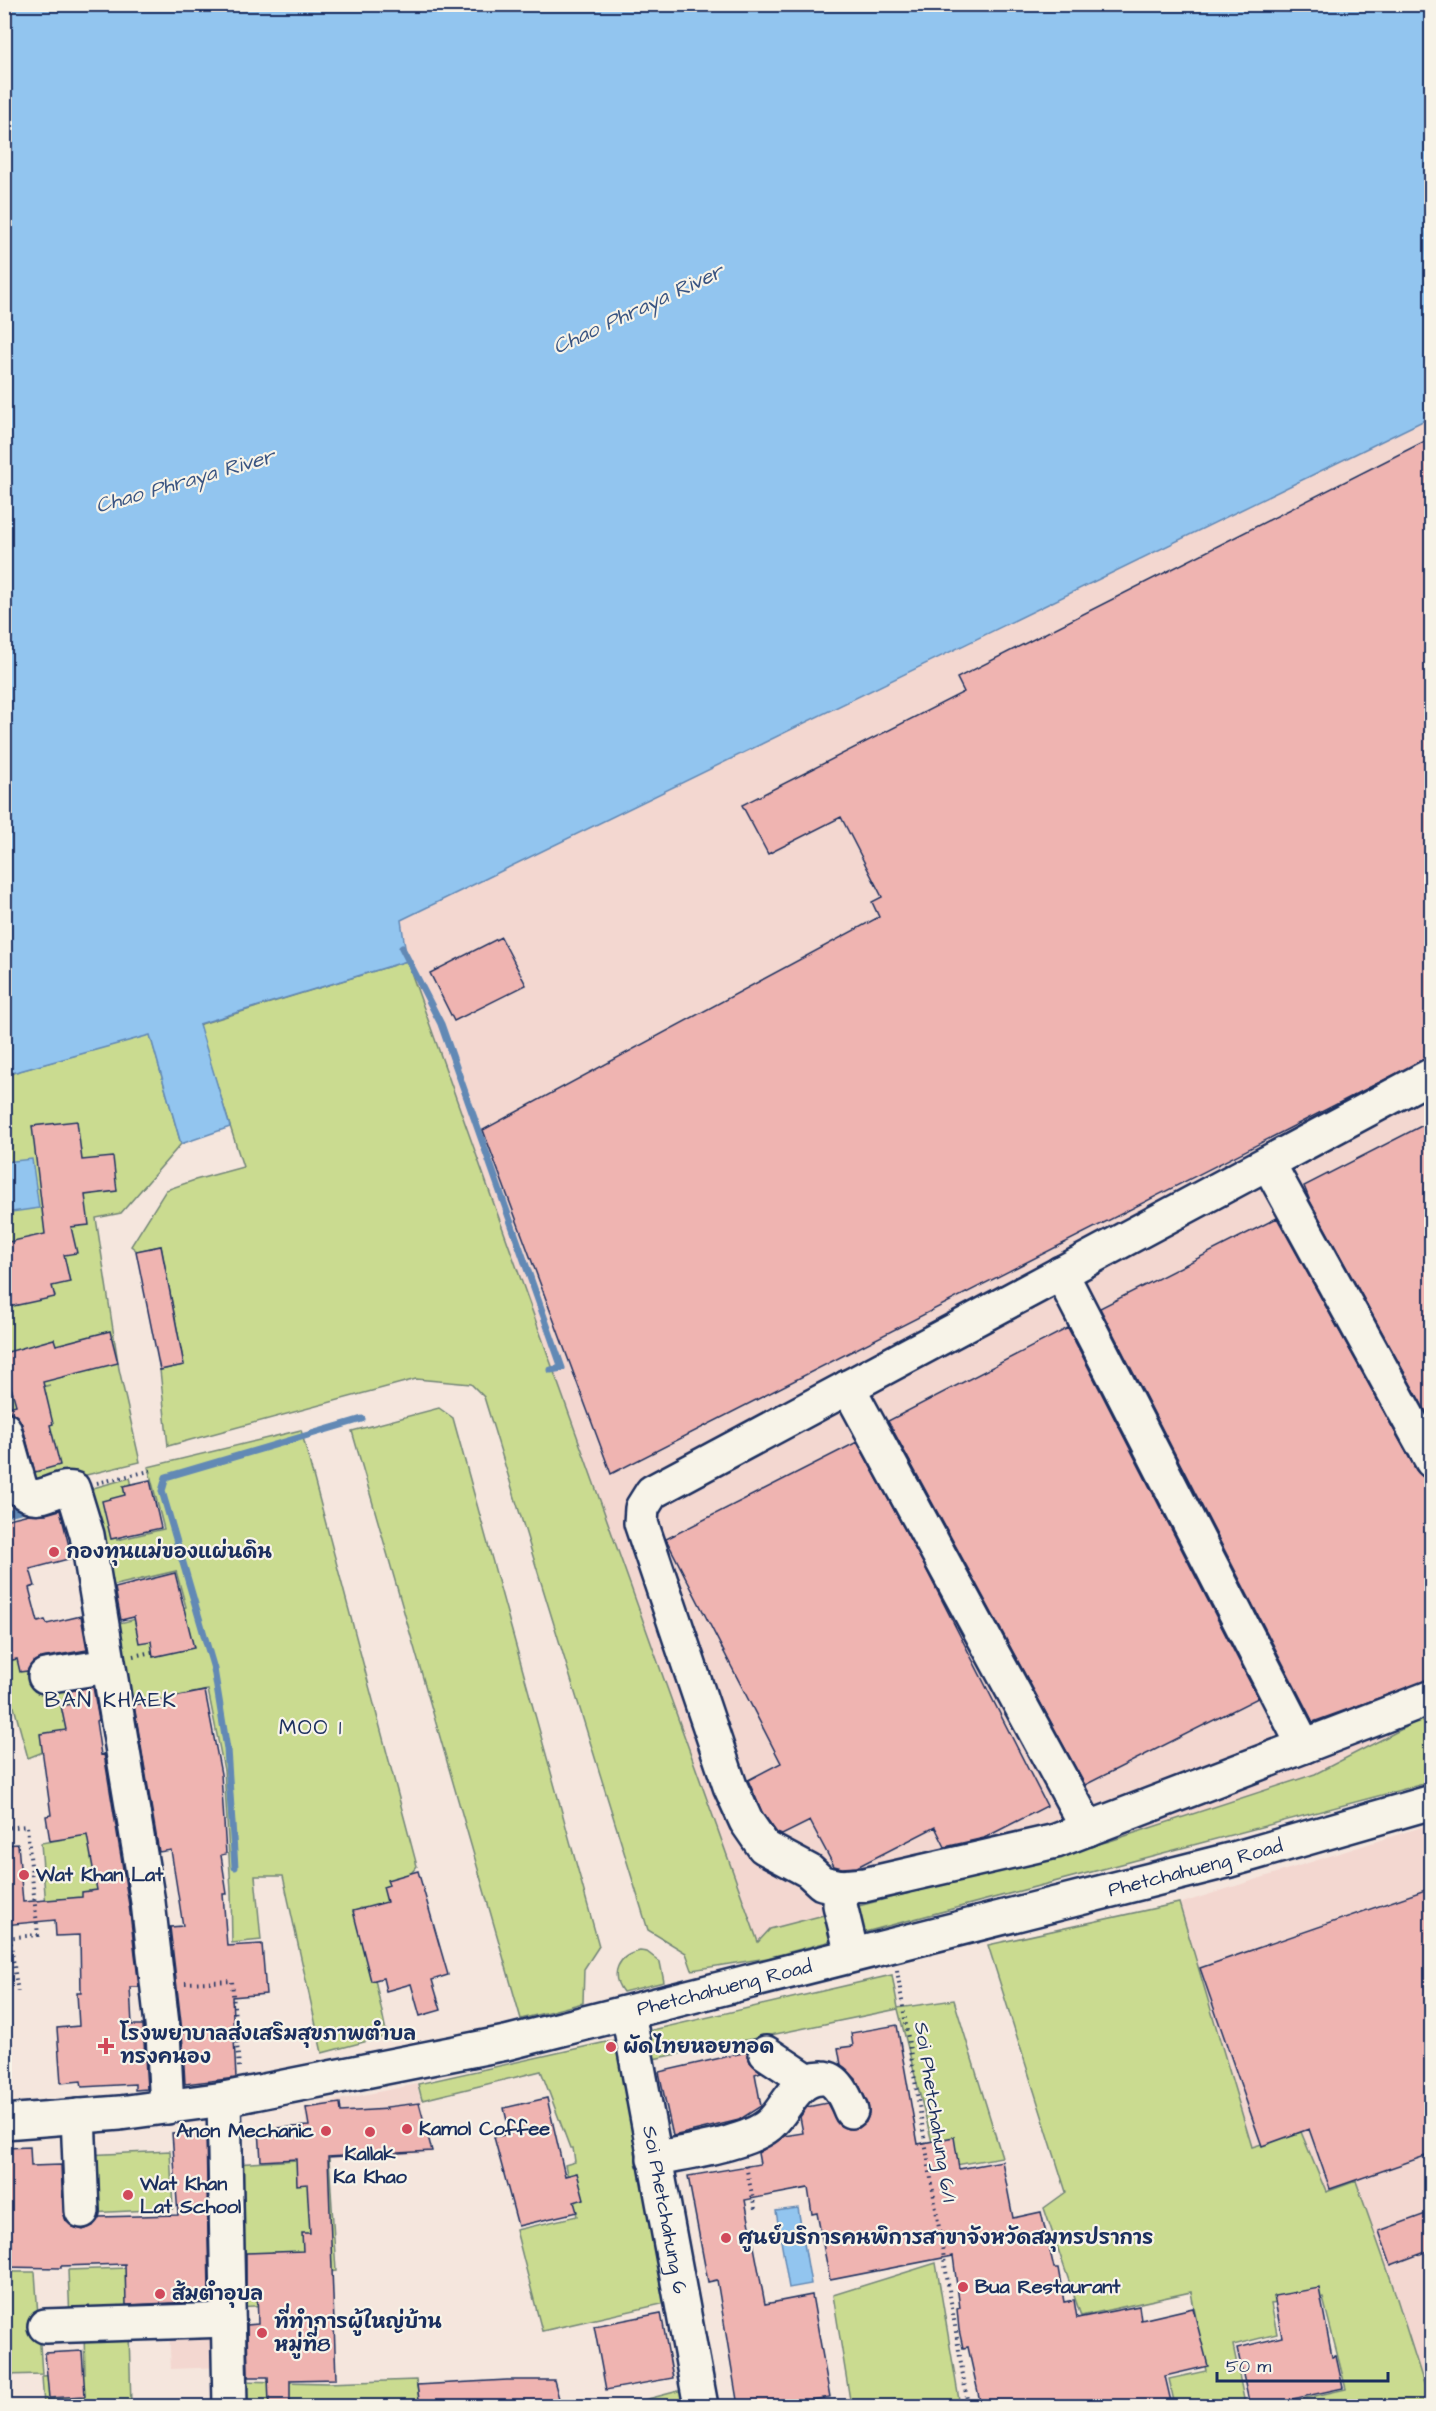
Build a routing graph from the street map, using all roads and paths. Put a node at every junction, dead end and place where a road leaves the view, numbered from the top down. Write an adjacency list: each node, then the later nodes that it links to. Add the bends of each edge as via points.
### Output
1 (1431, 1075): 2 (street)
2 (1268, 1163): 3 (street); 6 (street)
3 (1061, 1273): 4 (street); 12 (street)
4 (848, 1387): 15 (street); 16 (street, via 652,1492 642,1508 641,1523 730,1786 746,1821 764,1847 822,1882)
5 (4, 1429): 8 (street, via 21,1490 37,1497)
6 (1431, 1461)
7 (154, 1470): 8 (path)
8 (73, 1489): 9 (street, via 87,1535)
9 (108, 1666): 10 (street); 21 (street)
10 (45, 1676)
11 (1431, 1697): 12 (street)
12 (1304, 1746): 15 (street)
13 (1431, 1802): 19 (street, Phetchahueng Road, via 1230,1860)
14 (4, 1828): 18 (path, via 27,1826 38,1935)
15 (1088, 1829): 16 (street, via 1056,1841)
16 (841, 1887): 19 (street, via 840,1905)
17 (8, 1925): 18 (path)
18 (7, 1938): 22 (path)
19 (852, 1955): 23 (street, Phetchahueng Road)
20 (896, 1964): 39 (path, Soi Phetchahung 6/1)
21 (158, 1985): 26 (path, via 232,1982); 27 (street)
22 (18, 1993)
23 (628, 2013): 26 (street, Phetchahueng Road, via 424,2061); 32 (street, Soi Phetchahung 6)
24 (766, 2053): 25 (street)
25 (808, 2081): 28 (street, via 828,2079 840,2088); 31 (street, via 769,2125)
26 (232, 2086): 27 (street, Phetchahueng Road); 35 (street)
27 (167, 2107): 29 (street, Phetchahueng Road)
28 (851, 2111)
29 (78, 2116): 30 (street, Phetchahueng Road); 34 (street)
30 (4, 2122)
31 (741, 2139): 32 (street); 33 (path)
32 (654, 2159): 38 (street, Soi Phetchahung 6)
33 (756, 2209)
34 (82, 2211)
35 (228, 2320): 36 (street); 37 (street)
36 (45, 2326)
37 (230, 2406)
38 (700, 2406)
39 (968, 2406)

